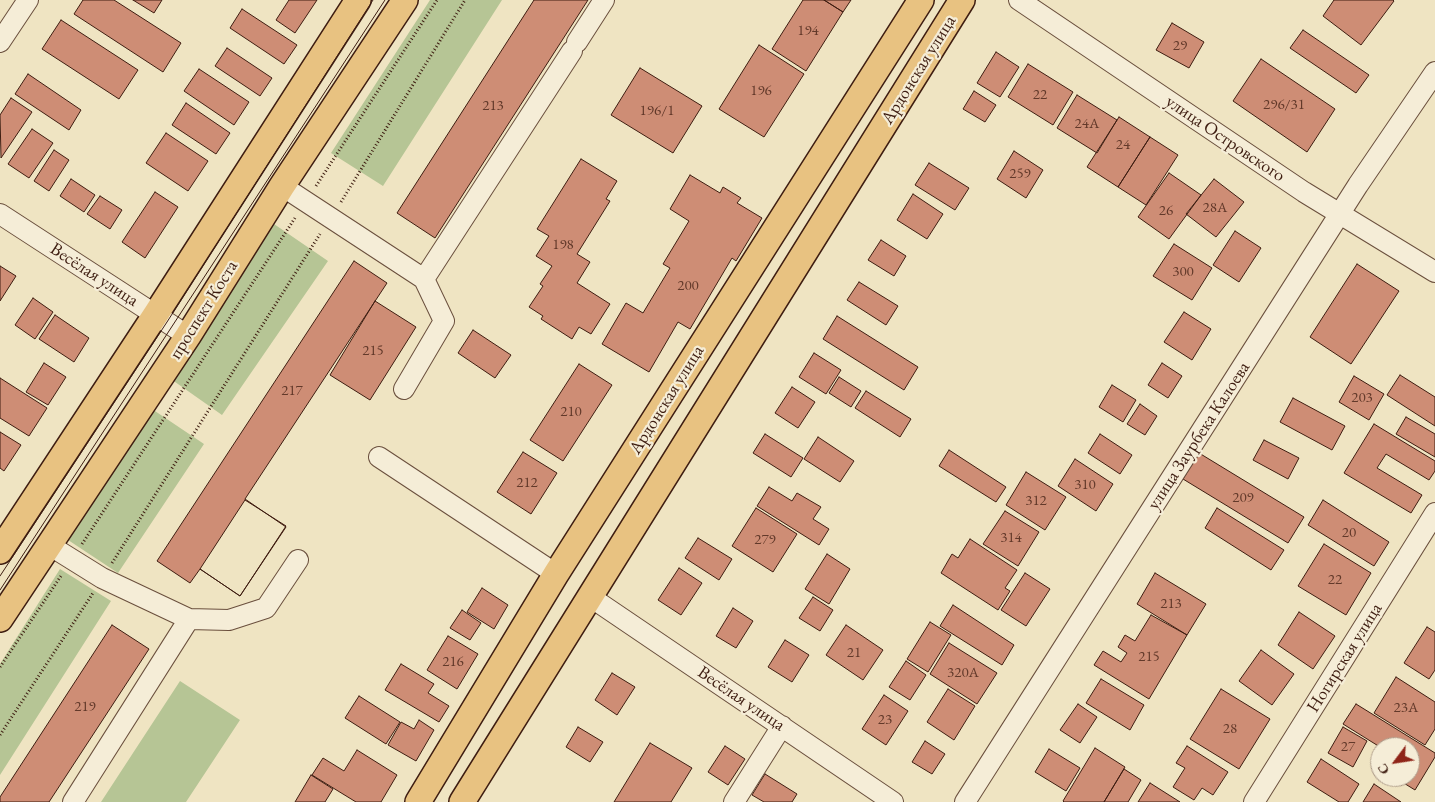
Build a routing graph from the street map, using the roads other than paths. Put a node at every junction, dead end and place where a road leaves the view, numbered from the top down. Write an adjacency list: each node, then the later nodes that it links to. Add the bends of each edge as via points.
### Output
1 (28, 0): 8 (street)
2 (358, 0): 15 (main road)
3 (405, 0): 10 (main road, проспект Коста)
4 (604, 0): 14 (street)
5 (921, 0): 23 (main road, Ардонская улица)
6 (962, 0): 24 (main road, Ардонская улица)
7 (1018, 0): 12 (street, улица Островского)
8 (0, 42)
9 (1435, 72): 12 (street, улица Заурбека Калоева)
10 (282, 186): 14 (street); 16 (main road, проспект Коста)
11 (0, 214): 15 (street, Весёлая улица)
12 (1339, 214): 13 (street, улица Островского); 33 (street, улица Заурбека Калоева)
13 (1435, 272)
14 (424, 279): 17 (street, via 444,321)
15 (156, 314): 16 (street, Весёлая улица); 21 (main road)
16 (188, 336): 20 (main road, проспект Коста)
17 (404, 388)
18 (379, 458): 23 (street)
19 (1435, 513): 34 (street, Ногирская улица)
20 (49, 546): 25 (main road, проспект Коста); 26 (street, via 102,578)
21 (0, 551)
22 (298, 560): 26 (street, via 266,608 229,620)
23 (556, 574): 29 (main road, Ардонская улица)
24 (589, 596): 27 (street, Весёлая улица); 30 (main road, Ардонская улица)
25 (0, 619)
26 (189, 619): 28 (street)
27 (782, 726): 31 (street); 32 (street, Весёлая улица)
28 (73, 802)
29 (418, 802)
30 (462, 802)
31 (734, 802)
32 (893, 802)
33 (965, 802)
34 (1254, 802)

